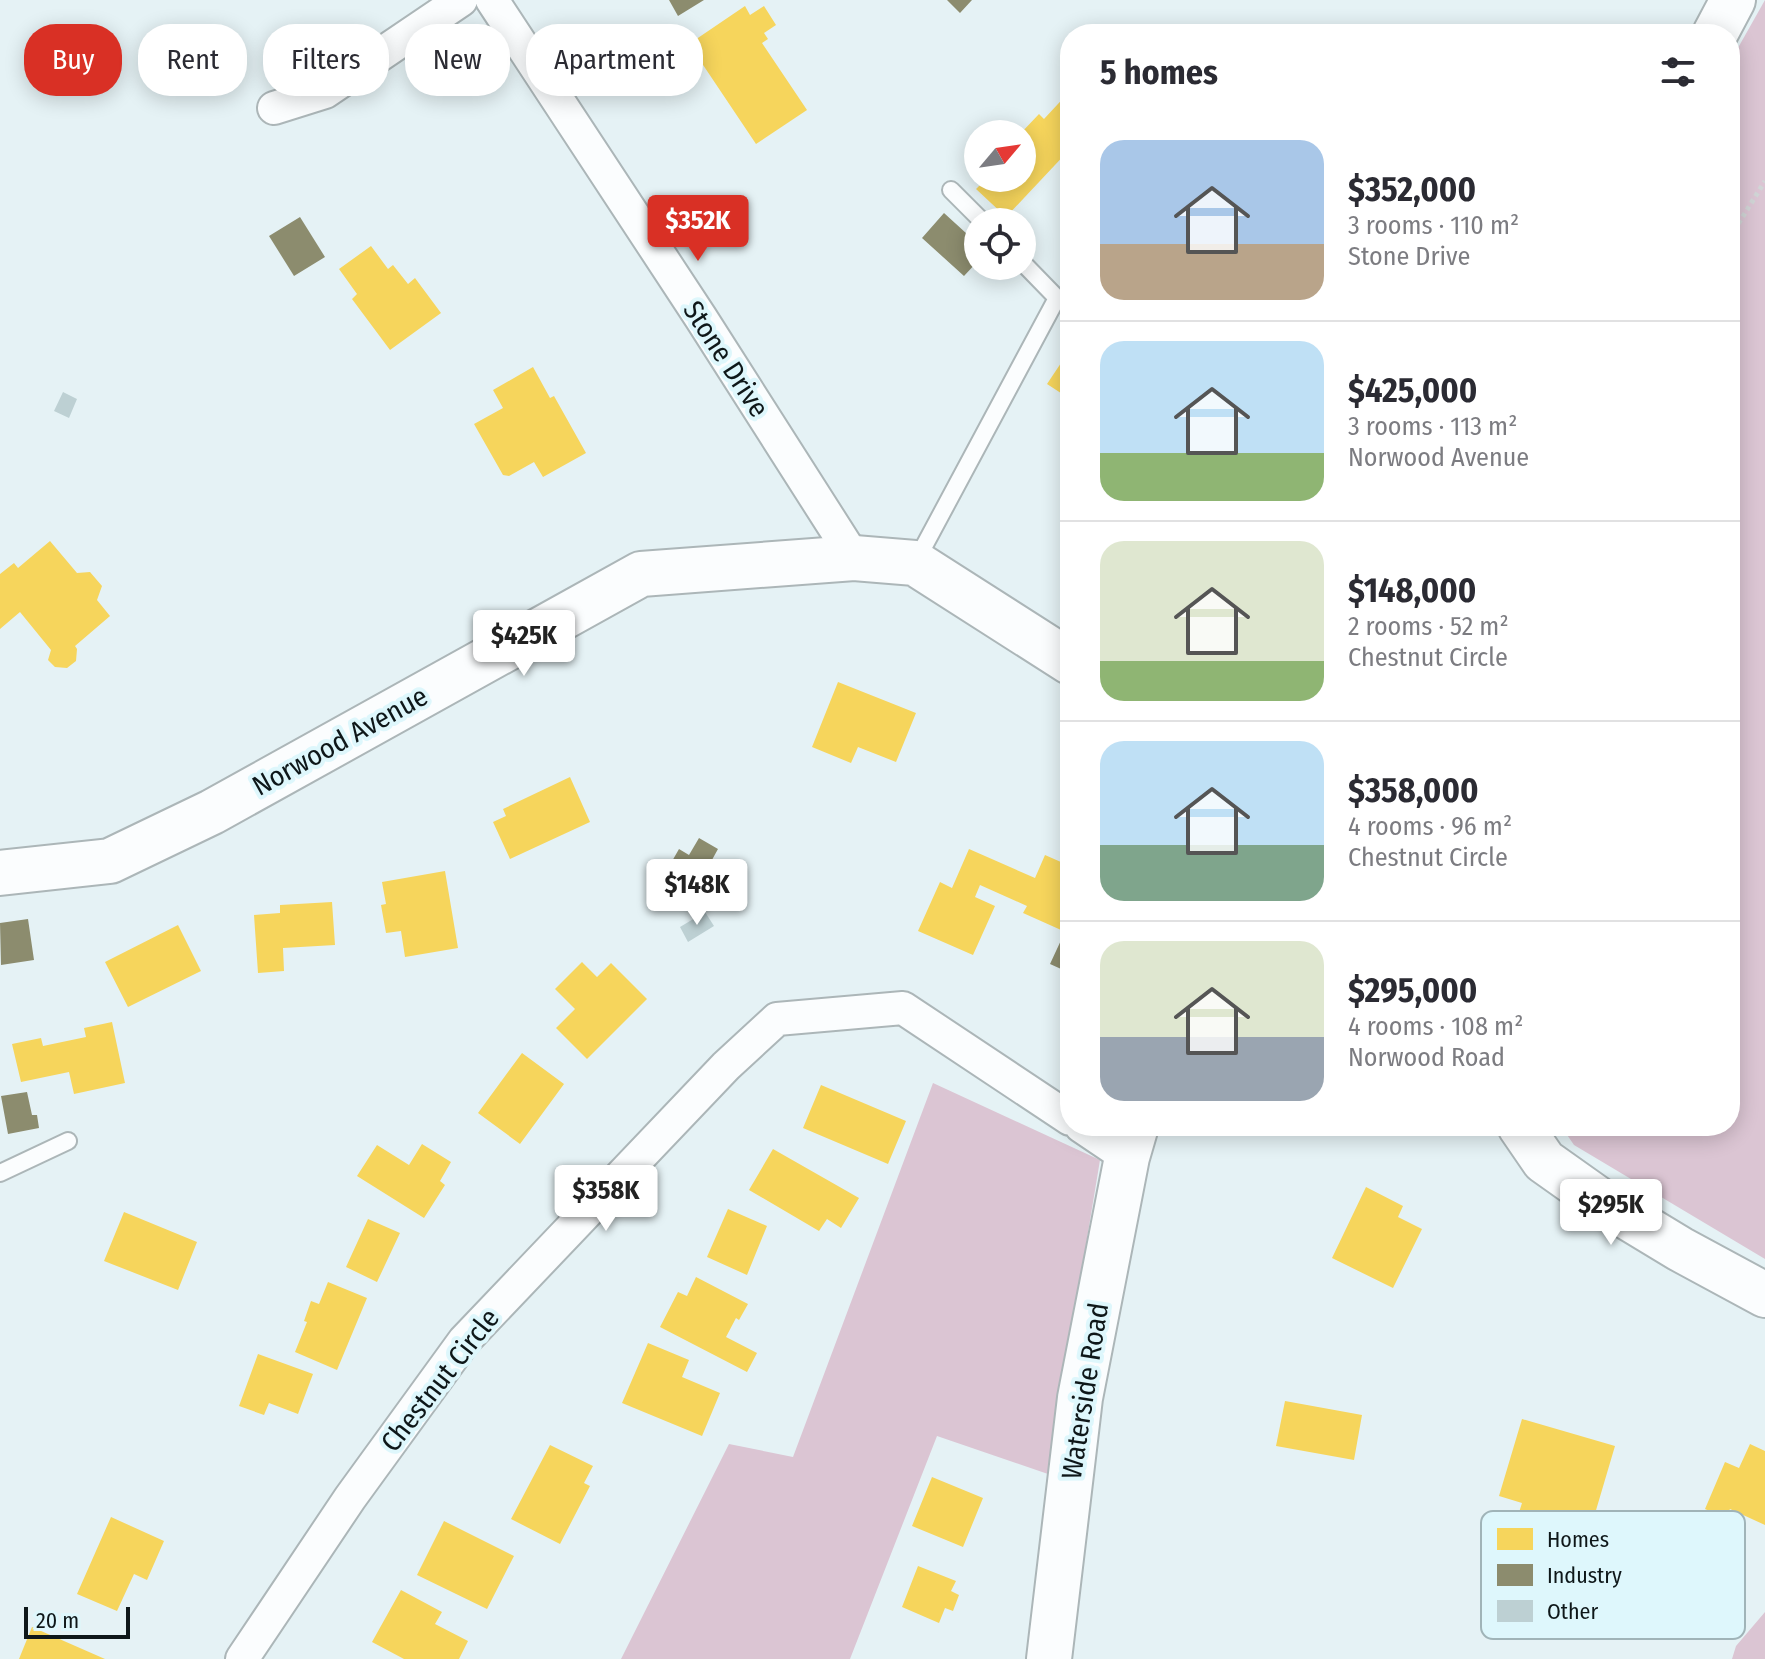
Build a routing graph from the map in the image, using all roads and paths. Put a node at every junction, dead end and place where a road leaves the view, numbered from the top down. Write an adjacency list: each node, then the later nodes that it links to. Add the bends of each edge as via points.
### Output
1 (461, 0): 5 (street, via 325,92)
2 (492, 0): 11 (street, Stone Drive)
3 (1733, 0): 4 (street)
4 (1720, 24)
5 (274, 108)
6 (1765, 181): 9 (path)
7 (951, 190): 8 (lane)
8 (969, 208)
9 (1740, 221)
10 (1036, 276): 12 (lane, via 1057,298)
11 (854, 558): 12 (street, Norwood Avenue); 14 (street, Norwood Avenue, via 641,574 212,812 110,861)
12 (915, 563): 13 (street, Norwood Avenue)
13 (1060, 656)
14 (6, 864)
15 (1060, 1112): 21 (street, Chestnut Circle, via 903,1008 777,1019 464,1341)
16 (1527, 1136): 20 (street, via 1544,1161 1599,1200)
17 (68, 1141): 19 (lane)
18 (1132, 1141): 22 (street, Waterside Road, via 1080,1398)
19 (0, 1173)
20 (1765, 1295)
21 (242, 1659)
22 (1049, 1659)

